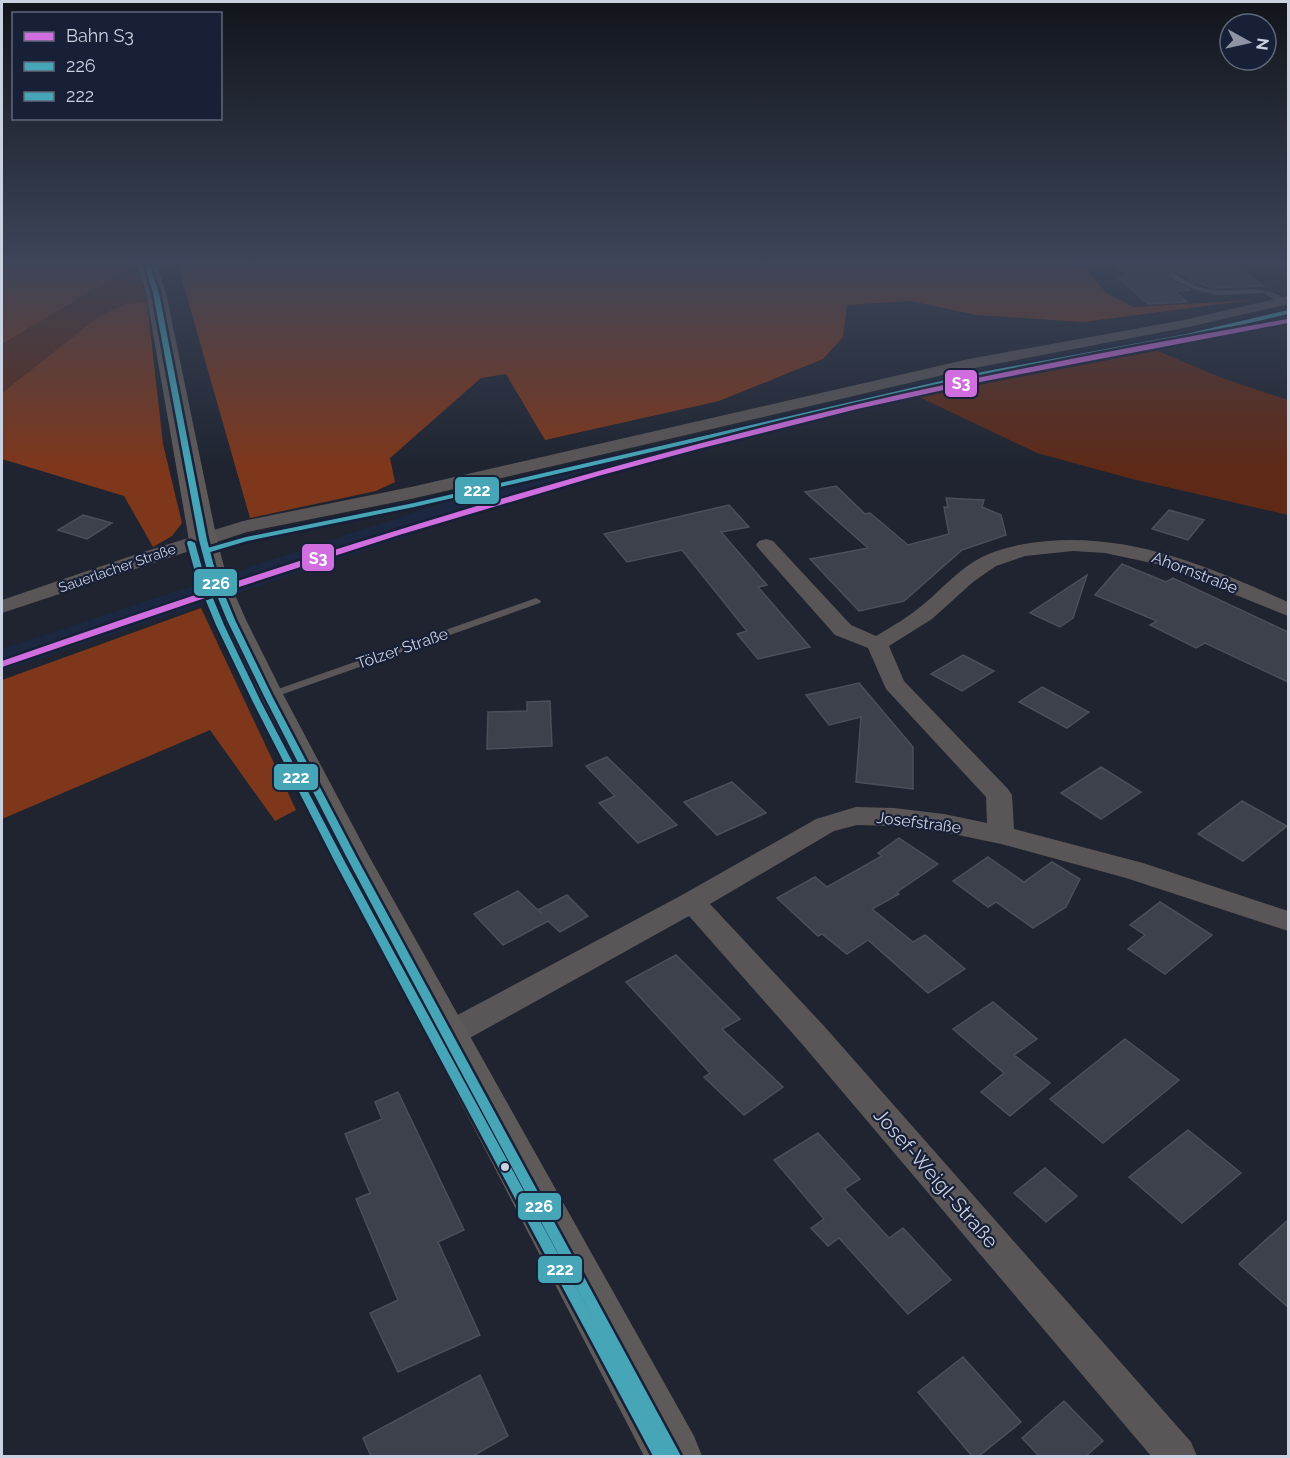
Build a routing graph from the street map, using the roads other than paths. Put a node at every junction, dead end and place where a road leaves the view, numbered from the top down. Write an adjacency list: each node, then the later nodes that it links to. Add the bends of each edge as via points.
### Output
1 (163, 330): 3 (main road)
2 (1152, 330): 3 (street, Sauerlacher Straße, via 969,364)
3 (203, 540): 6 (street, Sauerlacher Straße); 9 (main road, via 231,620)
4 (766, 545): 8 (street, via 843,630)
5 (536, 601): 9 (lane, Tölzer Straße)
6 (2, 607)
7 (1288, 610): 8 (street, Ahornstraße, via 1183,563 1151,554 1081,544 1054,545 1025,550 983,565 917,621)
8 (877, 644): 10 (street, via 894,684 999,795)
9 (268, 696): 13 (main road)
10 (1001, 835): 11 (street, Josefstraße, via 944,823 856,816 825,825); 12 (street, Josefstraße, via 1133,870)
11 (692, 902): 13 (street, Josefstraße); 15 (street, Josef-Weigl-Straße, via 813,1035)
12 (1288, 921)
13 (448, 1035): 14 (main road)
14 (674, 1456)
15 (1177, 1456)

